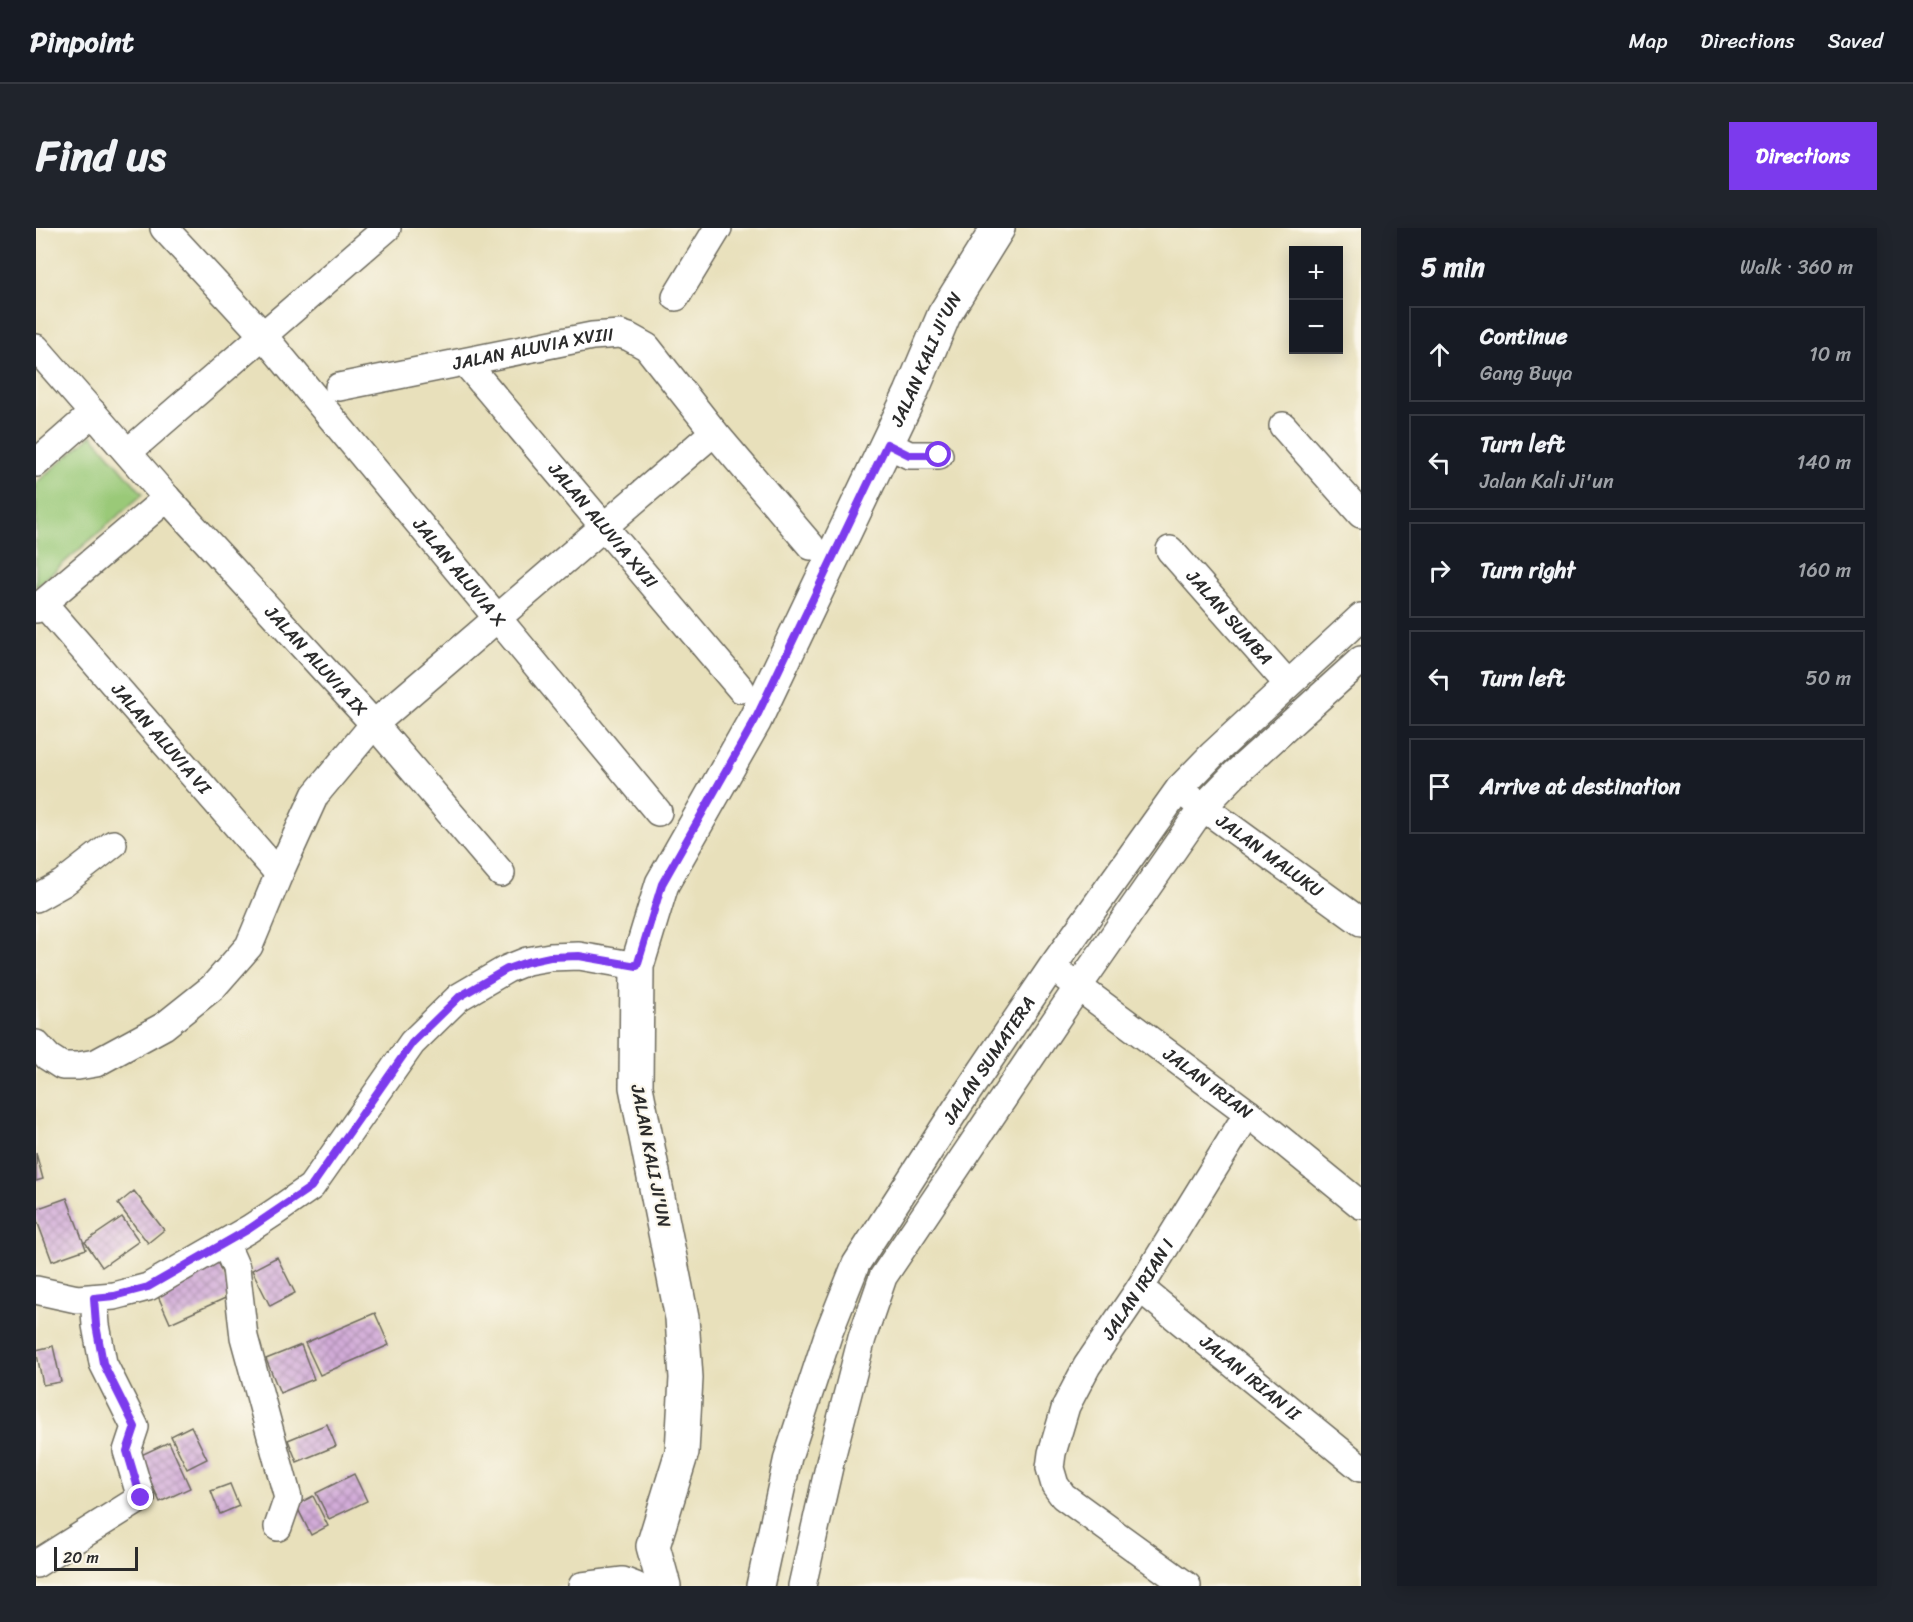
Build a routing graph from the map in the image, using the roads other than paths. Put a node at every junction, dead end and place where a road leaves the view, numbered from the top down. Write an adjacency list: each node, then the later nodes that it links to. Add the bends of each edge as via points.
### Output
1 (164, 228): 6 (street, JALAN ALUVIA X)
2 (386, 228): 6 (street)
3 (718, 228): 5 (street)
4 (998, 228): 13 (street, JALAN KALI JI'UN, via 944,315)
5 (675, 297)
6 (262, 334): 14 (street); 24 (street, JALAN ALUVIA X)
7 (36, 348): 10 (street, JALAN ALUVIA IX)
8 (465, 362): 9 (street, JALAN ALUVIA XVIII); 12 (street, JALAN ALUVIA XVIII, via 592,336 620,334 647,347); 19 (street, JALAN ALUVIA XVII)
9 (339, 387)
10 (93, 413): 14 (street, JALAN ALUVIA IX); 16 (street)
11 (1283, 426): 18 (street)
12 (714, 432): 19 (street); 20 (street, JALAN ALUVIA XVIII)
13 (887, 444): 15 (street, via 909,455); 37 (street, JALAN KALI JI'UN, via 755,720 662,884)
14 (128, 452): 17 (street, JALAN ALUVIA IX)
15 (939, 455)
16 (36, 463)
17 (167, 498): 22 (street); 28 (street, JALAN ALUVIA IX)
18 (1361, 514)
19 (604, 526): 24 (street); 27 (street, JALAN ALUVIA XVII)
20 (811, 546)
21 (1170, 550): 26 (street, JALAN SUMBA)
22 (40, 606): 34 (street, JALAN ALUVIA VI)
23 (1361, 617): 26 (street, JALAN SUMATERA)
24 (497, 618): 28 (street); 31 (street, JALAN ALUVIA X)
25 (1361, 660): 30 (street, JALAN SUMATERA)
26 (1288, 684): 29 (street, JALAN SUMATERA)
27 (741, 689)
28 (374, 724): 33 (street, JALAN ALUVIA IX); 34 (street, via 315,795)
29 (1179, 789): 30 (street, JALAN MALUKU); 38 (street, JALAN SUMATERA)
30 (1203, 807): 36 (street, JALAN MALUKU); 39 (street, JALAN SUMATERA)
31 (658, 812)
32 (113, 844): 35 (street, via 63,883)
33 (501, 873)
34 (279, 874): 40 (street, via 249,946 213,987 164,1026 96,1063 78,1066 62,1066)
35 (36, 898)
36 (1361, 922)
37 (637, 966): 43 (street, via 579,956 550,957 507,969 459,997 412,1043 311,1187); 52 (street, JALAN KALI JI'UN, via 636,1087 682,1318 687,1378 682,1452 653,1546)
38 (1052, 967): 39 (street, JALAN IRIAN); 53 (street, JALAN SUMATERA, via 856,1264 788,1457)
39 (1078, 987): 41 (street, JALAN IRIAN); 54 (street, JALAN SUMATERA, via 883,1277 862,1338)
40 (36, 1044)
41 (1248, 1113): 42 (street, JALAN IRIAN); 44 (street, JALAN IRIAN I)
42 (1361, 1205)
43 (225, 1243): 46 (street, via 148,1287); 48 (street, via 236,1268 244,1336 288,1498)
44 (1140, 1288): 47 (street, JALAN IRIAN II); 55 (street, JALAN IRIAN I, via 1087,1366 1066,1406 1050,1468 1063,1496)
45 (36, 1290): 46 (street, via 77,1299)
46 (94, 1298): 49 (street, via 103,1363 135,1427 127,1451 141,1498)
47 (1361, 1468)
48 (278, 1527)
49 (36, 1564)
50 (582, 1586): 51 (street, via 622,1581)
51 (636, 1586)
52 (664, 1586)
53 (760, 1586)
54 (802, 1586)
55 (1187, 1586)

